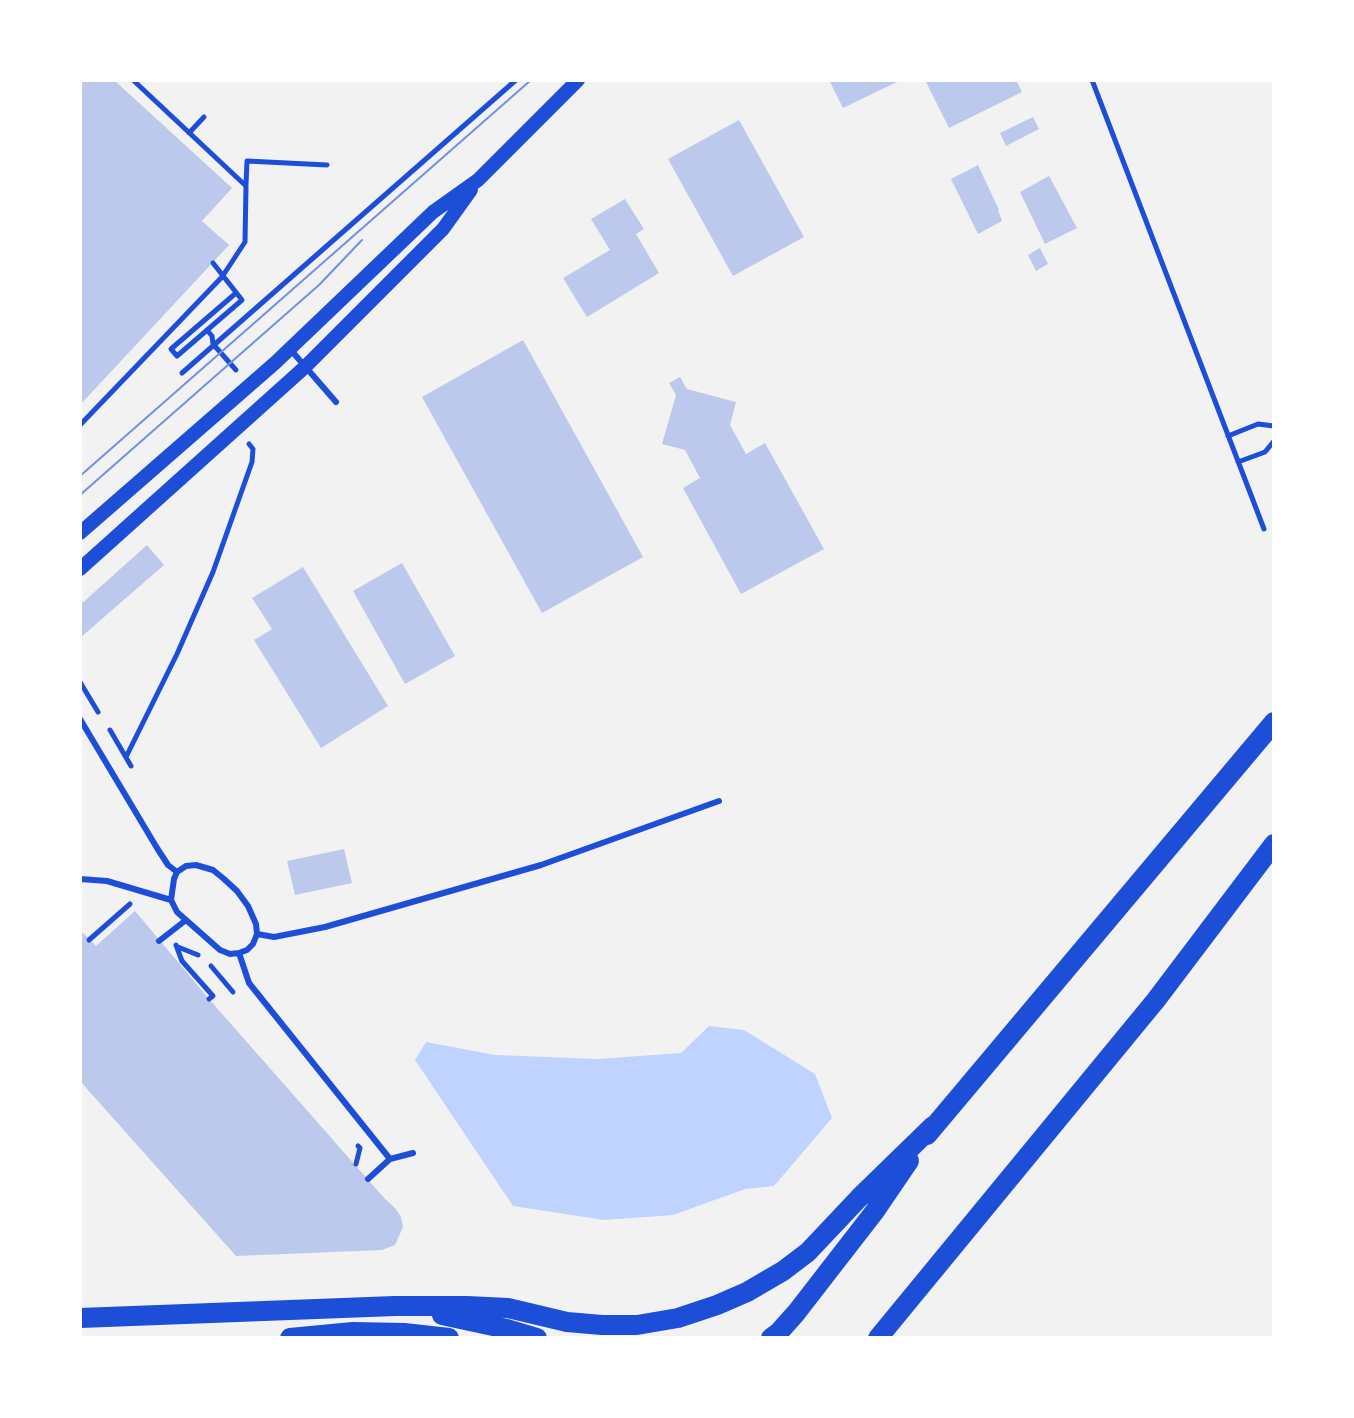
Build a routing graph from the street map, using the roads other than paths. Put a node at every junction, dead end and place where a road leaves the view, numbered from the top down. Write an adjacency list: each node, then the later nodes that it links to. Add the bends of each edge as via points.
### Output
1 (578, 80): 2 (street)
2 (478, 180): 3 (street, via 433,212); 4 (street, via 443,229)
3 (290, 349): 4 (lane); 6 (street)
4 (305, 367): 5 (lane); 7 (street)
5 (336, 402)
6 (80, 533)
7 (80, 569)
8 (80, 719): 12 (lane, via 157,848)
9 (1274, 722): 19 (main road)
10 (719, 801): 16 (lane, via 526,870 325,927 274,937)
11 (1274, 844): 29 (main road, via 1156,1000)
12 (177, 872): 14 (lane); 16 (lane, via 196,865 213,870 248,906)
13 (80, 879): 14 (lane, via 107,881)
14 (171, 900): 15 (lane)
15 (186, 920): 17 (lane); 18 (lane, via 220,950)
16 (257, 934): 18 (lane)
17 (159, 941)
18 (239, 953): 21 (lane, via 249,983)
19 (933, 1126): 23 (main road, via 808,1252 717,1305 637,1325 567,1322 508,1308); 28 (main road, via 875,1211)
20 (413, 1153): 21 (lane)
21 (390, 1159): 22 (lane)
22 (368, 1179)
23 (395, 1306): 24 (main road); 27 (main road)
24 (80, 1318)
25 (290, 1338): 26 (main road, via 353,1332)
26 (449, 1338)
27 (537, 1338)
28 (771, 1338)
29 (878, 1338)

